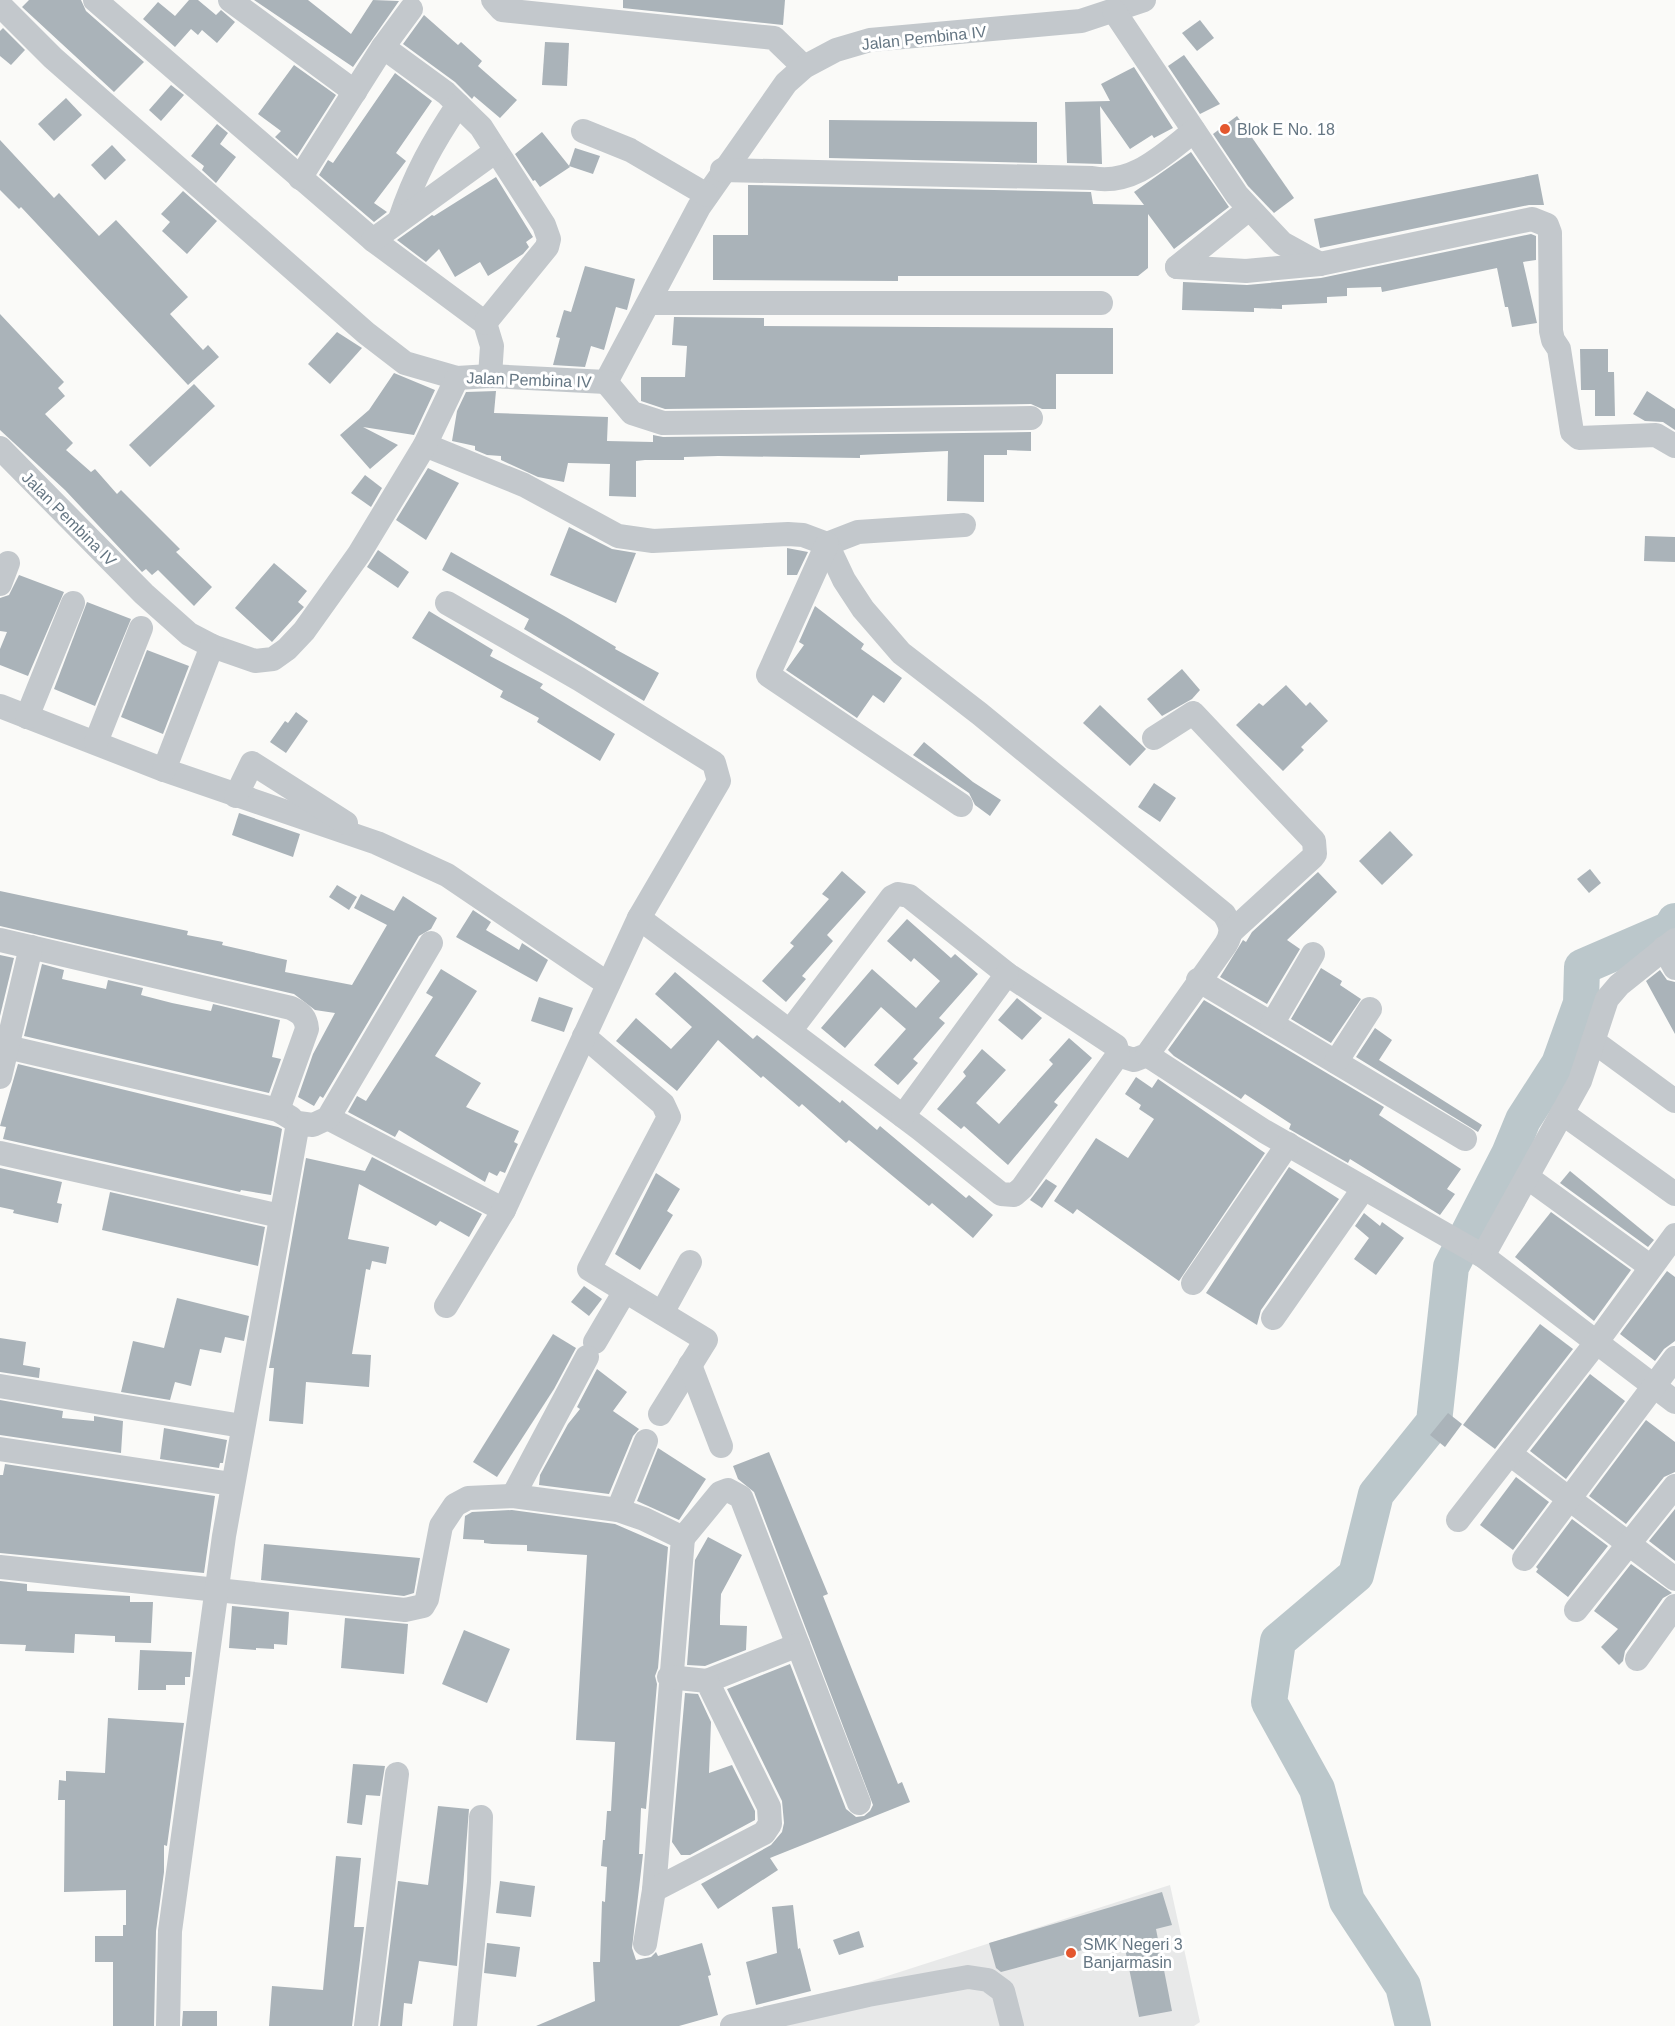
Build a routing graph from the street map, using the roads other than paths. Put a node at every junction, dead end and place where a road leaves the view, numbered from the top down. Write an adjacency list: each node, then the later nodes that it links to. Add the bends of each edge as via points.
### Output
1 (95, 0): 17 (street)
2 (230, 0): 11 (street)
3 (493, 0): 7 (street, via 502,10)
4 (1144, 0): 8 (street, Jalan Pembina IV)
5 (0, 5): 27 (street, via 62,66 384,348 405,363)
6 (411, 9): 9 (street)
7 (619, 11): 10 (street, via 774,38)
8 (1114, 11): 10 (street, Jalan Pembina IV, via 1081,21 870,40 836,50); 14 (street)
9 (383, 46): 11 (street); 12 (street)
10 (804, 67): 16 (street, Jalan Pembina IV, via 786,83)
11 (355, 92): 17 (street)
12 (458, 105): 15 (street, via 481,127); 20 (street, via 428,149)
13 (583, 131): 18 (street, via 630,150)
14 (1194, 131): 16 (street, via 1134,175 1114,179); 19 (street)
15 (496, 151): 20 (street); 25 (street, via 549,239 540,258)
16 (722, 170): 18 (street, Jalan Pembina IV)
17 (300, 178): 21 (street)
18 (707, 195): 23 (street, Jalan Pembina IV)
19 (1249, 209): 22 (street, via 1282,243); 22 (street, via 1177,267 1246,271)
20 (400, 219): 21 (street)
21 (373, 240): 25 (street)
22 (1320, 264): 31 (street, via 1532,219 1547,225 1551,331 1559,348 1572,432 1579,438 1656,435)
23 (650, 303): 24 (street); 28 (street, Jalan Pembina IV)
24 (1101, 303)
25 (485, 323): 26 (street, via 492,346)
26 (490, 376): 27 (street, Jalan Pembina IV); 28 (street, Jalan Pembina IV)
27 (457, 378): 30 (street, Jalan Pembina IV)
28 (606, 382): 29 (street, via 632,413 663,423)
29 (1031, 418)
30 (426, 445): 34 (street, via 524,485 618,536 653,541 788,534); 38 (street, Jalan Pembina IV, via 359,554 287,649 273,658 255,661)
31 (1675, 446)
32 (0, 448): 38 (street, Jalan Pembina IV, via 144,594 189,634)
33 (964, 525): 34 (street, via 858,532)
34 (827, 544): 45 (street, via 768,675); 48 (street, via 863,609 901,652 1224,914)
35 (73, 603): 40 (street)
36 (447, 603): 47 (street, via 714,763 719,772 717,787)
37 (141, 628): 42 (street)
38 (212, 646): 43 (street)
39 (0, 706): 40 (street)
40 (27, 717): 42 (street)
41 (1154, 738): 48 (street, via 1193,713 1314,841 1312,858)
42 (96, 742): 43 (street)
43 (164, 770): 44 (street)
44 (236, 796): 46 (street); 46 (street, via 252,763)
45 (960, 805)
46 (377, 843): 56 (street, via 447,875)
47 (639, 918): 56 (street); 59 (street)
48 (1231, 932): 55 (street)
49 (0, 940): 51 (street)
50 (432, 943): 71 (street)
51 (31, 947): 61 (street); 68 (street, via 299,1012 307,1029)
52 (1671, 952): 62 (street, via 1607,999)
53 (1313, 954): 58 (street)
54 (1007, 974): 59 (street, via 909,897 898,894); 63 (street, via 1116,1047); 70 (street)
55 (1198, 980): 58 (street); 64 (street)
56 (608, 984): 60 (street)
57 (1370, 1009): 65 (street)
58 (1272, 1024): 65 (street)
59 (790, 1031): 70 (street)
60 (584, 1036): 79 (street); 86 (street, via 663,1104 669,1117 589,1269)
61 (5, 1040): 66 (street); 68 (street)
62 (1593, 1041): 67 (street); 69 (street, via 1580,1081)
63 (1118, 1055): 64 (street, via 1134,1060); 70 (street, via 1014,1195 1000,1194)
64 (1147, 1055): 74 (street)
65 (1336, 1062): 73 (street)
66 (0, 1077)
67 (1675, 1101)
68 (278, 1110): 72 (street)
69 (1562, 1113): 76 (street); 78 (street)
70 (903, 1116)
71 (328, 1118): 72 (street, via 313,1125); 79 (street)
72 (298, 1123): 80 (street)
73 (1465, 1139)
74 (1288, 1144): 77 (street); 85 (street)
75 (0, 1153): 80 (street)
76 (1527, 1177): 82 (street); 84 (street)
77 (1364, 1188): 82 (street); 89 (street)
78 (1675, 1194)
79 (504, 1210): 87 (street)
80 (280, 1216): 97 (street)
81 (1675, 1235): 84 (street)
82 (1476, 1252): 90 (street)
83 (690, 1262): 88 (street)
84 (1651, 1267): 90 (street)
85 (1193, 1283)
86 (625, 1292): 88 (street); 104 (street)
87 (446, 1306)
88 (662, 1313): 92 (street, via 706,1340)
89 (1273, 1318)
90 (1596, 1343): 94 (street); 101 (street)
91 (1675, 1358): 94 (street)
92 (690, 1365): 96 (street); 99 (street)
93 (0, 1386): 97 (street)
94 (1654, 1386): 95 (street); 105 (street)
95 (1675, 1402)
96 (660, 1414)
97 (242, 1426): 102 (street)
98 (646, 1441): 106 (street)
99 (721, 1446)
100 (0, 1449): 102 (street)
101 (1510, 1454): 105 (street); 107 (street)
102 (232, 1484): 113 (street)
103 (1675, 1486): 109 (street)
104 (513, 1496): 106 (street); 113 (street, via 468,1498 448,1511 441,1526 427,1599 418,1609)
105 (1569, 1499): 109 (street); 110 (street)
106 (618, 1510): 108 (street)
107 (1458, 1520)
108 (683, 1538): 116 (street, via 720,1492 728,1490 741,1497); 118 (street)
109 (1628, 1545): 112 (street); 115 (street)
110 (1524, 1559)
111 (0, 1567): 113 (street)
112 (1675, 1579)
113 (217, 1588): 125 (street, via 170,1931)
114 (1675, 1606): 117 (street)
115 (1576, 1610)
116 (798, 1645): 119 (street); 121 (street)
117 (1637, 1659)
118 (669, 1677): 119 (street); 123 (street)
119 (707, 1681): 123 (street, via 769,1807 770,1824 764,1833)
120 (397, 1774): 126 (street)
121 (860, 1803)
122 (481, 1817): 127 (street)
123 (654, 1890): 124 (street)
124 (645, 1944)
125 (168, 2026)
126 (366, 2026)
127 (465, 2026)
128 (732, 2026): 129 (street, via 968,1977 988,1980 1003,1991)
129 (1012, 2026)

